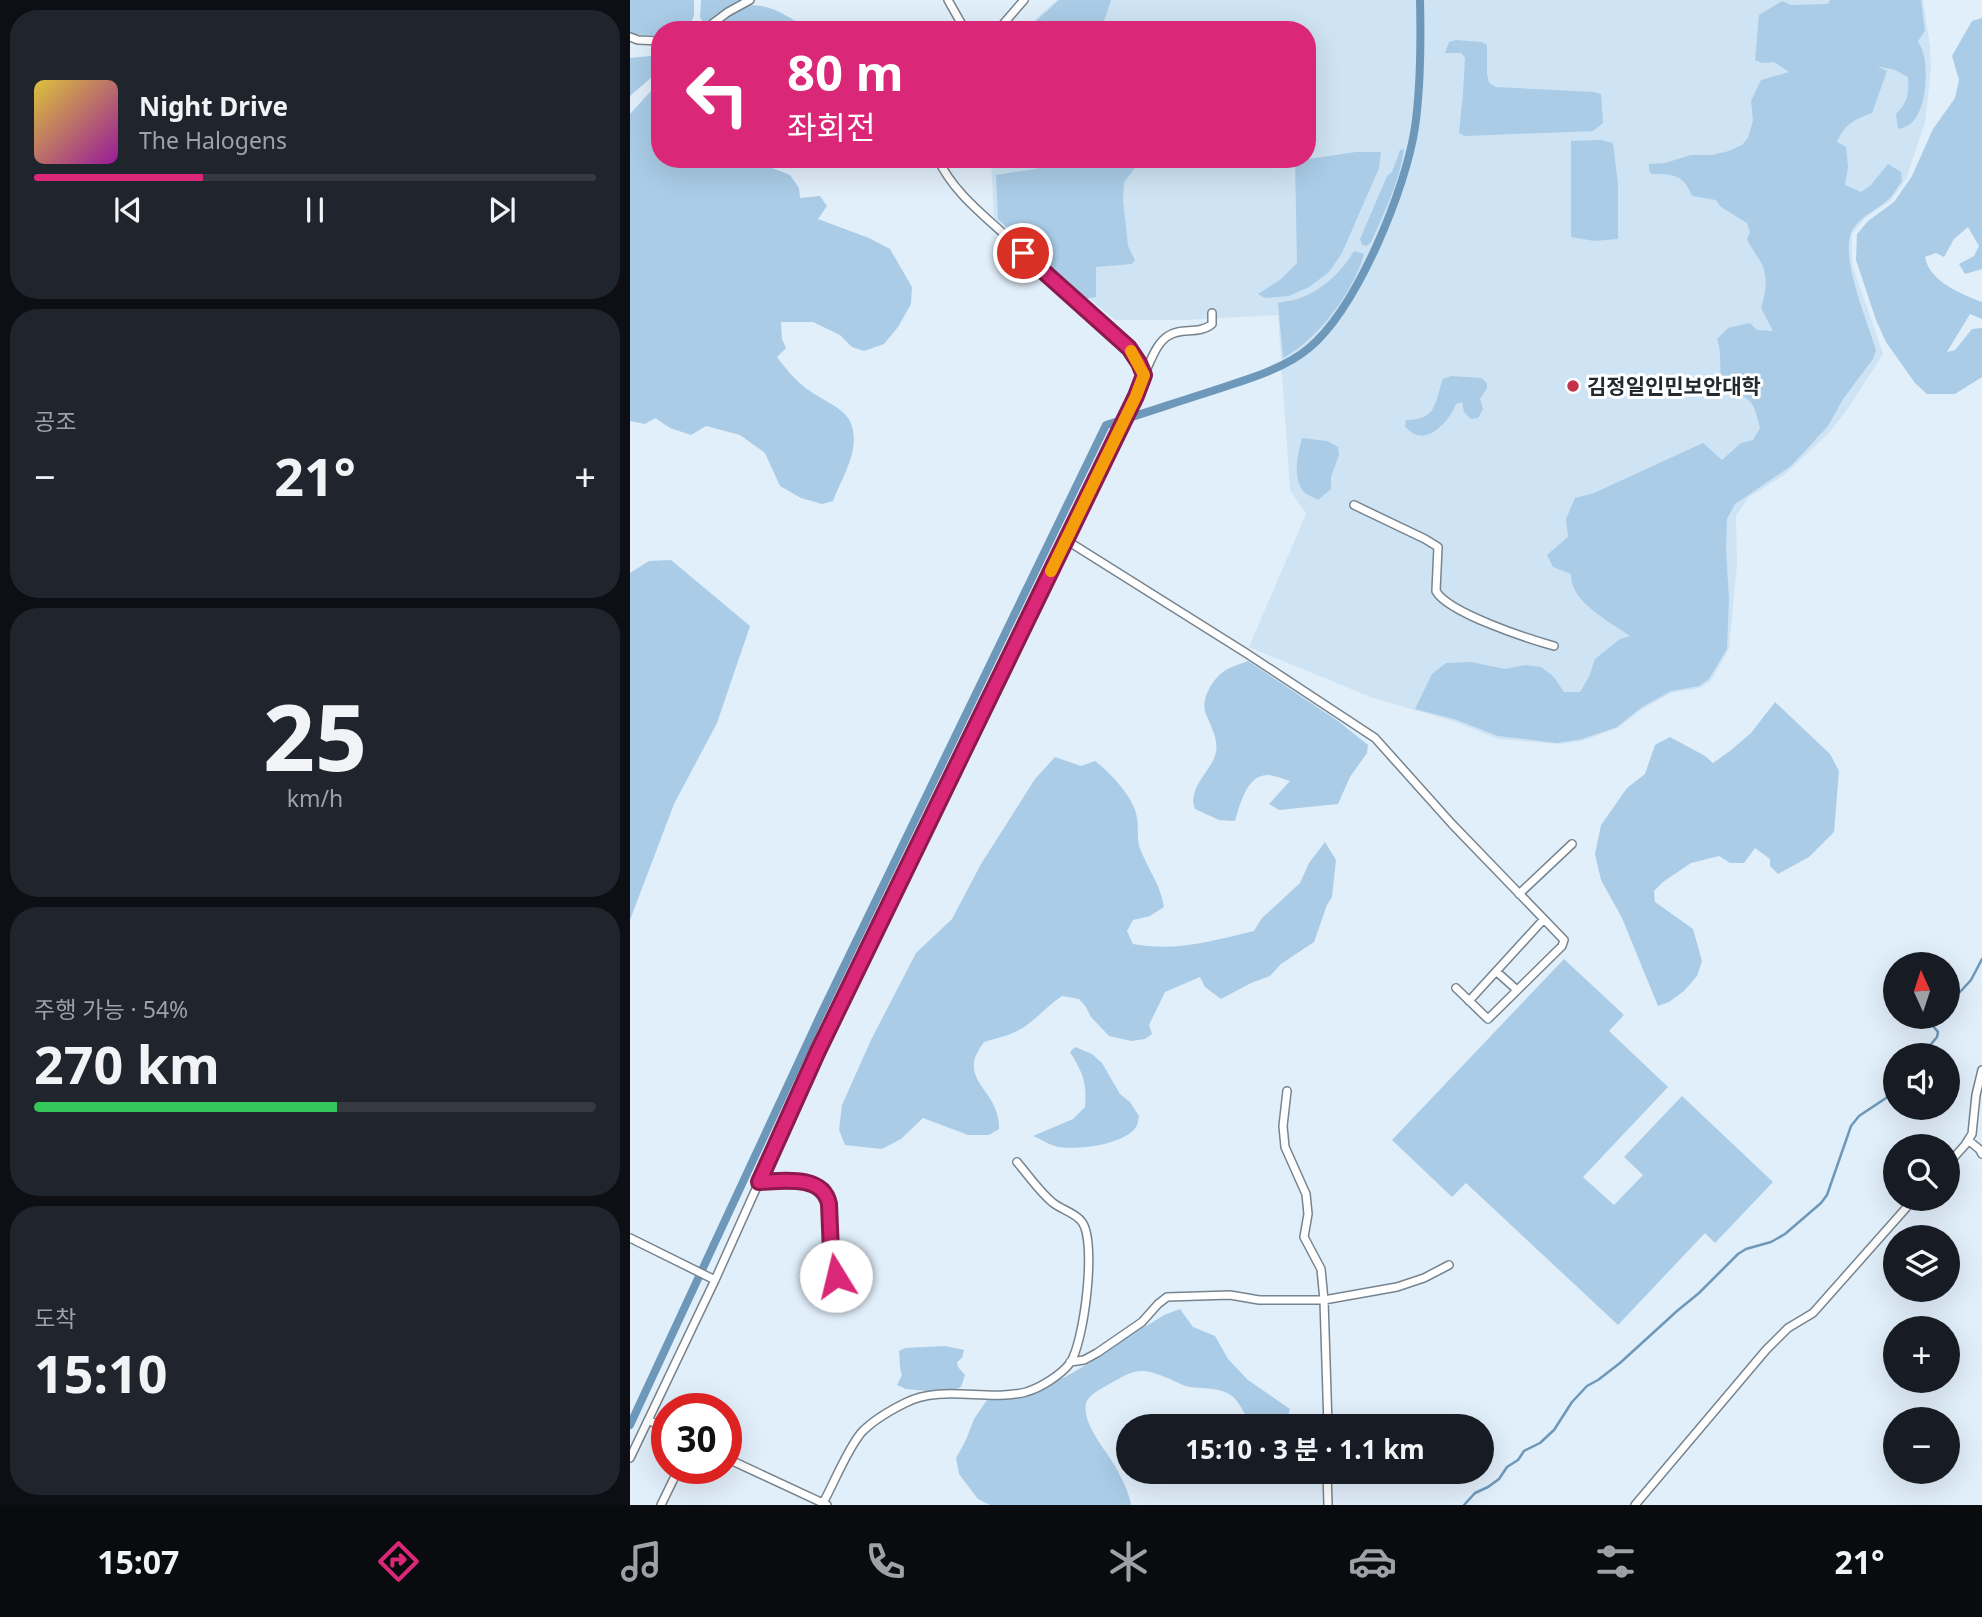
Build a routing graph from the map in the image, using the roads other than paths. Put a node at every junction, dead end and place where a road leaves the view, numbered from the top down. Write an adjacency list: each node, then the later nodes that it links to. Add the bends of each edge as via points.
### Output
1 (750, 0): 4 (street)
2 (948, 0): 5 (street)
3 (1024, 0): 6 (street)
4 (716, 21)
5 (960, 21)
6 (1006, 21)
7 (630, 37): 8 (street)
8 (651, 41)
9 (942, 168): 11 (street, via 967,200 1129,348)
10 (1212, 313): 11 (street, via 1212,324 1205,330 1168,335)
11 (1144, 375): 13 (street)
12 (1354, 505): 14 (street, via 1438,547 1436,591 1446,602 1525,638)
13 (1066, 540): 16 (street, via 1375,738); 28 (street)
14 (1554, 646)
15 (1572, 844): 16 (street)
16 (1519, 894): 17 (street)
17 (1544, 919): 18 (street); 20 (street, via 1564,940 1562,946)
18 (1497, 972): 20 (street); 21 (street)
19 (1456, 988): 21 (street)
20 (1517, 990): 21 (street, via 1489,1019)
21 (1469, 1001)
22 (1982, 1070): 24 (street)
23 (1287, 1091): 34 (street, via 1285,1147 1306,1194 1304,1237 1321,1269)
24 (1968, 1140): 25 (street); 26 (street)
25 (1960, 1150)
26 (1982, 1154)
27 (1017, 1162): 35 (street, via 1049,1200 1082,1222 1086,1231 1089,1247 1081,1334)
28 (759, 1182): 32 (street); 33 (street, via 811,1183 823,1189 829,1204 834,1268)
29 (1903, 1211): 46 (street, via 1812,1313 1766,1350)
30 (630, 1238): 32 (street)
31 (1449, 1265): 34 (street, via 1397,1287)
32 (713, 1279): 37 (street)
33 (848, 1295)
34 (1324, 1300): 35 (street, via 1167,1297 1142,1322 1097,1353); 36 (street)
35 (1070, 1362): 43 (street, via 1027,1391 919,1396 902,1404 862,1432)
36 (1328, 1414)
37 (648, 1420): 38 (street); 39 (street)
38 (651, 1421)
39 (630, 1458)
40 (742, 1465): 43 (street)
41 (671, 1484): 44 (street)
42 (1327, 1484): 45 (street)
43 (825, 1504)
44 (661, 1505)
45 (1328, 1505)
46 (1636, 1505)

